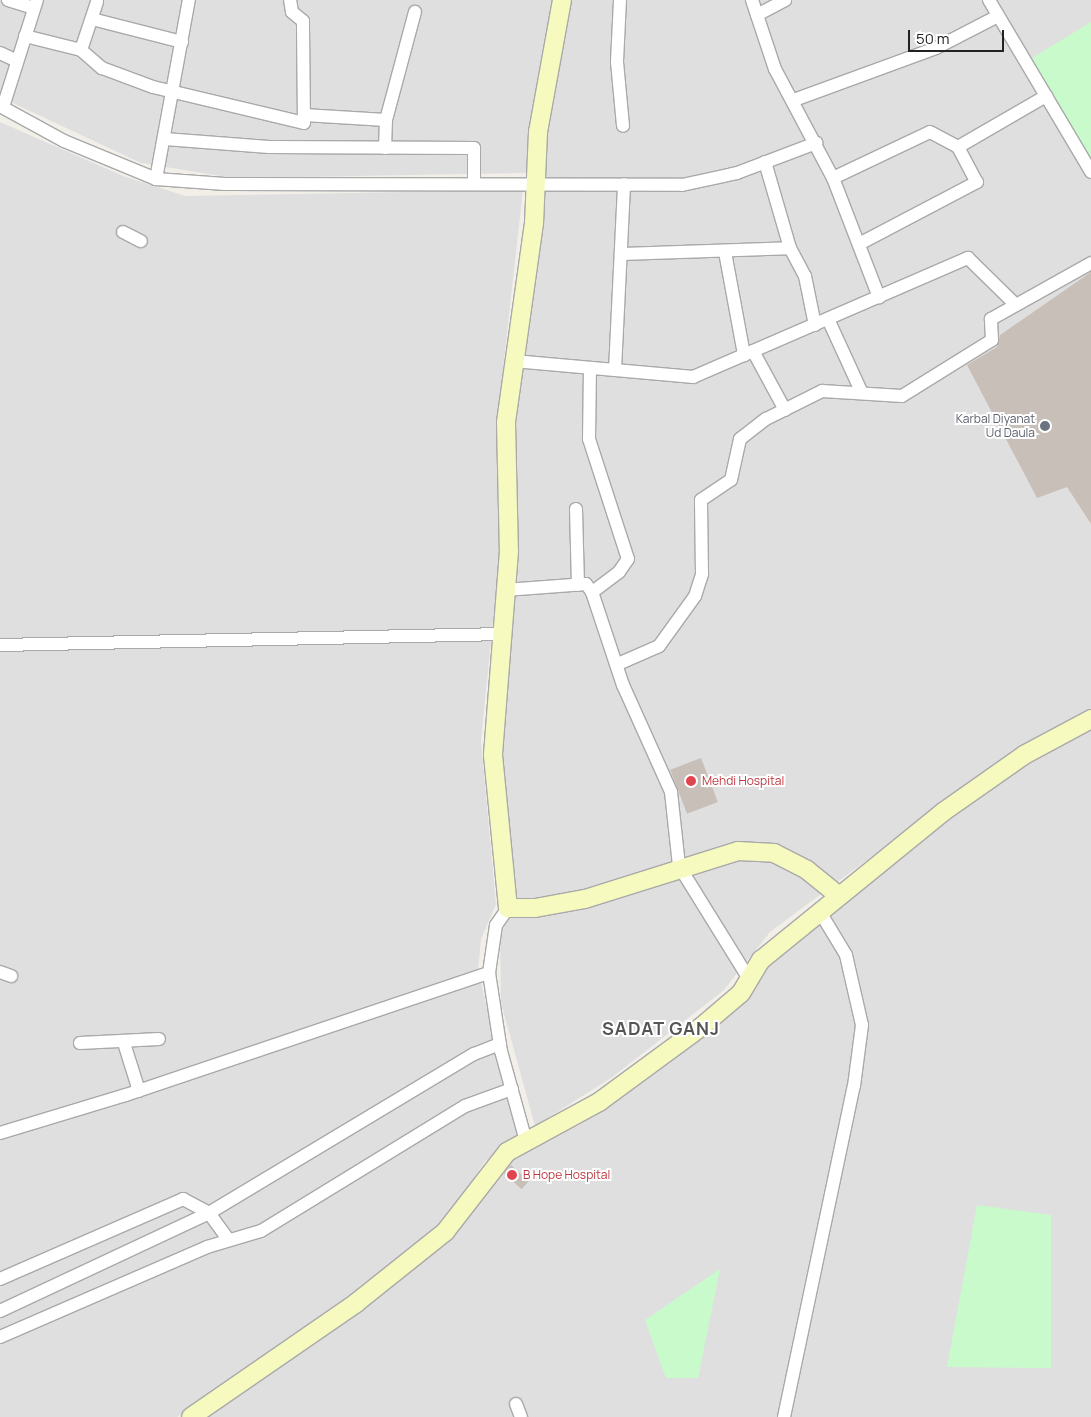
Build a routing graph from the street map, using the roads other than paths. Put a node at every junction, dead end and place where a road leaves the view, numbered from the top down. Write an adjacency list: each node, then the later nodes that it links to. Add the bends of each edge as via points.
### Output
1 (8, 0): 10 (street)
2 (189, 0): 16 (street)
3 (290, 0): 24 (street, via 292,12 303,21)
4 (562, 0): 36 (street, via 538,132)
5 (620, 0): 26 (street, via 617,62)
6 (752, 0): 12 (street)
7 (785, 0): 12 (street)
8 (989, 0): 13 (street)
9 (97, 2): 14 (street)
10 (35, 4): 15 (street)
11 (415, 12): 25 (street)
12 (757, 15): 22 (street, via 775,69)
13 (998, 16): 21 (street); 22 (street, via 936,48)
14 (92, 19): 16 (street); 17 (street)
15 (25, 36): 17 (street); 19 (street)
16 (182, 42): 20 (street)
17 (81, 50): 20 (street, via 102,68)
18 (0, 53): 19 (street)
19 (17, 61): 23 (street)
20 (175, 92): 24 (street, via 304,123); 27 (street)
21 (1046, 96): 29 (street); 32 (street)
22 (794, 100): 28 (street)
23 (1, 106): 34 (street, via 64,141)
24 (304, 115): 25 (street)
25 (386, 120): 30 (street)
26 (623, 126)
27 (165, 139): 30 (street, via 269,147); 34 (street)
28 (816, 143): 31 (street); 33 (street)
29 (958, 147): 33 (street, via 930,132); 40 (street, via 977,182)
30 (385, 148): 35 (street, via 474,148)
31 (765, 162): 37 (street, via 682,185); 41 (street)
32 (1091, 172)
33 (833, 178): 40 (street)
34 (156, 179): 35 (street, via 225,184)
35 (474, 182): 36 (street)
36 (536, 182): 37 (street); 50 (street)
37 (624, 184): 43 (street)
38 (123, 232): 39 (street)
39 (141, 241)
40 (859, 244): 45 (street)
41 (790, 248): 42 (street); 48 (street, via 805,276)
42 (726, 252): 43 (street); 49 (street)
43 (621, 254): 52 (street)
44 (1091, 263): 46 (street)
45 (878, 297): 46 (street, via 968,258); 47 (street)
46 (1015, 304): 53 (street, via 991,319 992,340 902,396)
47 (828, 319): 48 (street); 53 (street)
48 (814, 324): 49 (street)
49 (748, 353): 52 (street, via 693,377); 54 (street)
50 (514, 361): 51 (street); 57 (street, via 506,423 509,551)
51 (590, 368): 52 (street); 58 (street, via 589,439 628,559 619,572)
52 (616, 370)
53 (861, 391): 54 (street, via 822,391)
54 (785, 410): 61 (street, via 740,439 731,480 701,500 702,574 695,596 659,646)
55 (576, 510): 56 (street)
56 (578, 585): 57 (street); 58 (street, via 586,584)
57 (505, 590): 59 (street)
58 (592, 592): 61 (street)
59 (503, 634): 60 (street); 65 (street, via 493,755)
60 (0, 645)
61 (618, 664): 63 (street, via 622,685 670,792)
62 (1091, 719): 64 (street, via 1024,755)
63 (679, 866): 64 (street, via 738,851 774,853 807,870); 65 (street, via 585,899 535,908); 68 (street)
64 (840, 896): 66 (street)
65 (508, 908): 67 (street, via 496,925)
66 (820, 912): 68 (street, via 761,960); 85 (street, via 846,955 862,1024 854,1086)
67 (489, 973): 72 (street); 74 (street)
68 (749, 979): 76 (street, via 740,993 701,1027 599,1102)
69 (159, 1038): 71 (street)
70 (80, 1043): 71 (street)
71 (124, 1043): 74 (street)
72 (500, 1044): 73 (street); 77 (street, via 474,1054)
73 (512, 1089): 76 (street); 78 (street, via 465,1106 261,1231)
74 (139, 1091): 75 (street)
75 (0, 1133)
76 (526, 1141): 83 (street, via 507,1152 491,1169 446,1232 356,1303)
77 (209, 1213): 78 (street); 79 (street, via 189,1198 178,1200); 80 (street)
78 (228, 1239): 81 (street)
79 (0, 1278)
80 (0, 1311)
81 (0, 1337)
82 (516, 1404): 84 (street)
83 (192, 1417)
84 (522, 1417)
85 (784, 1417)

